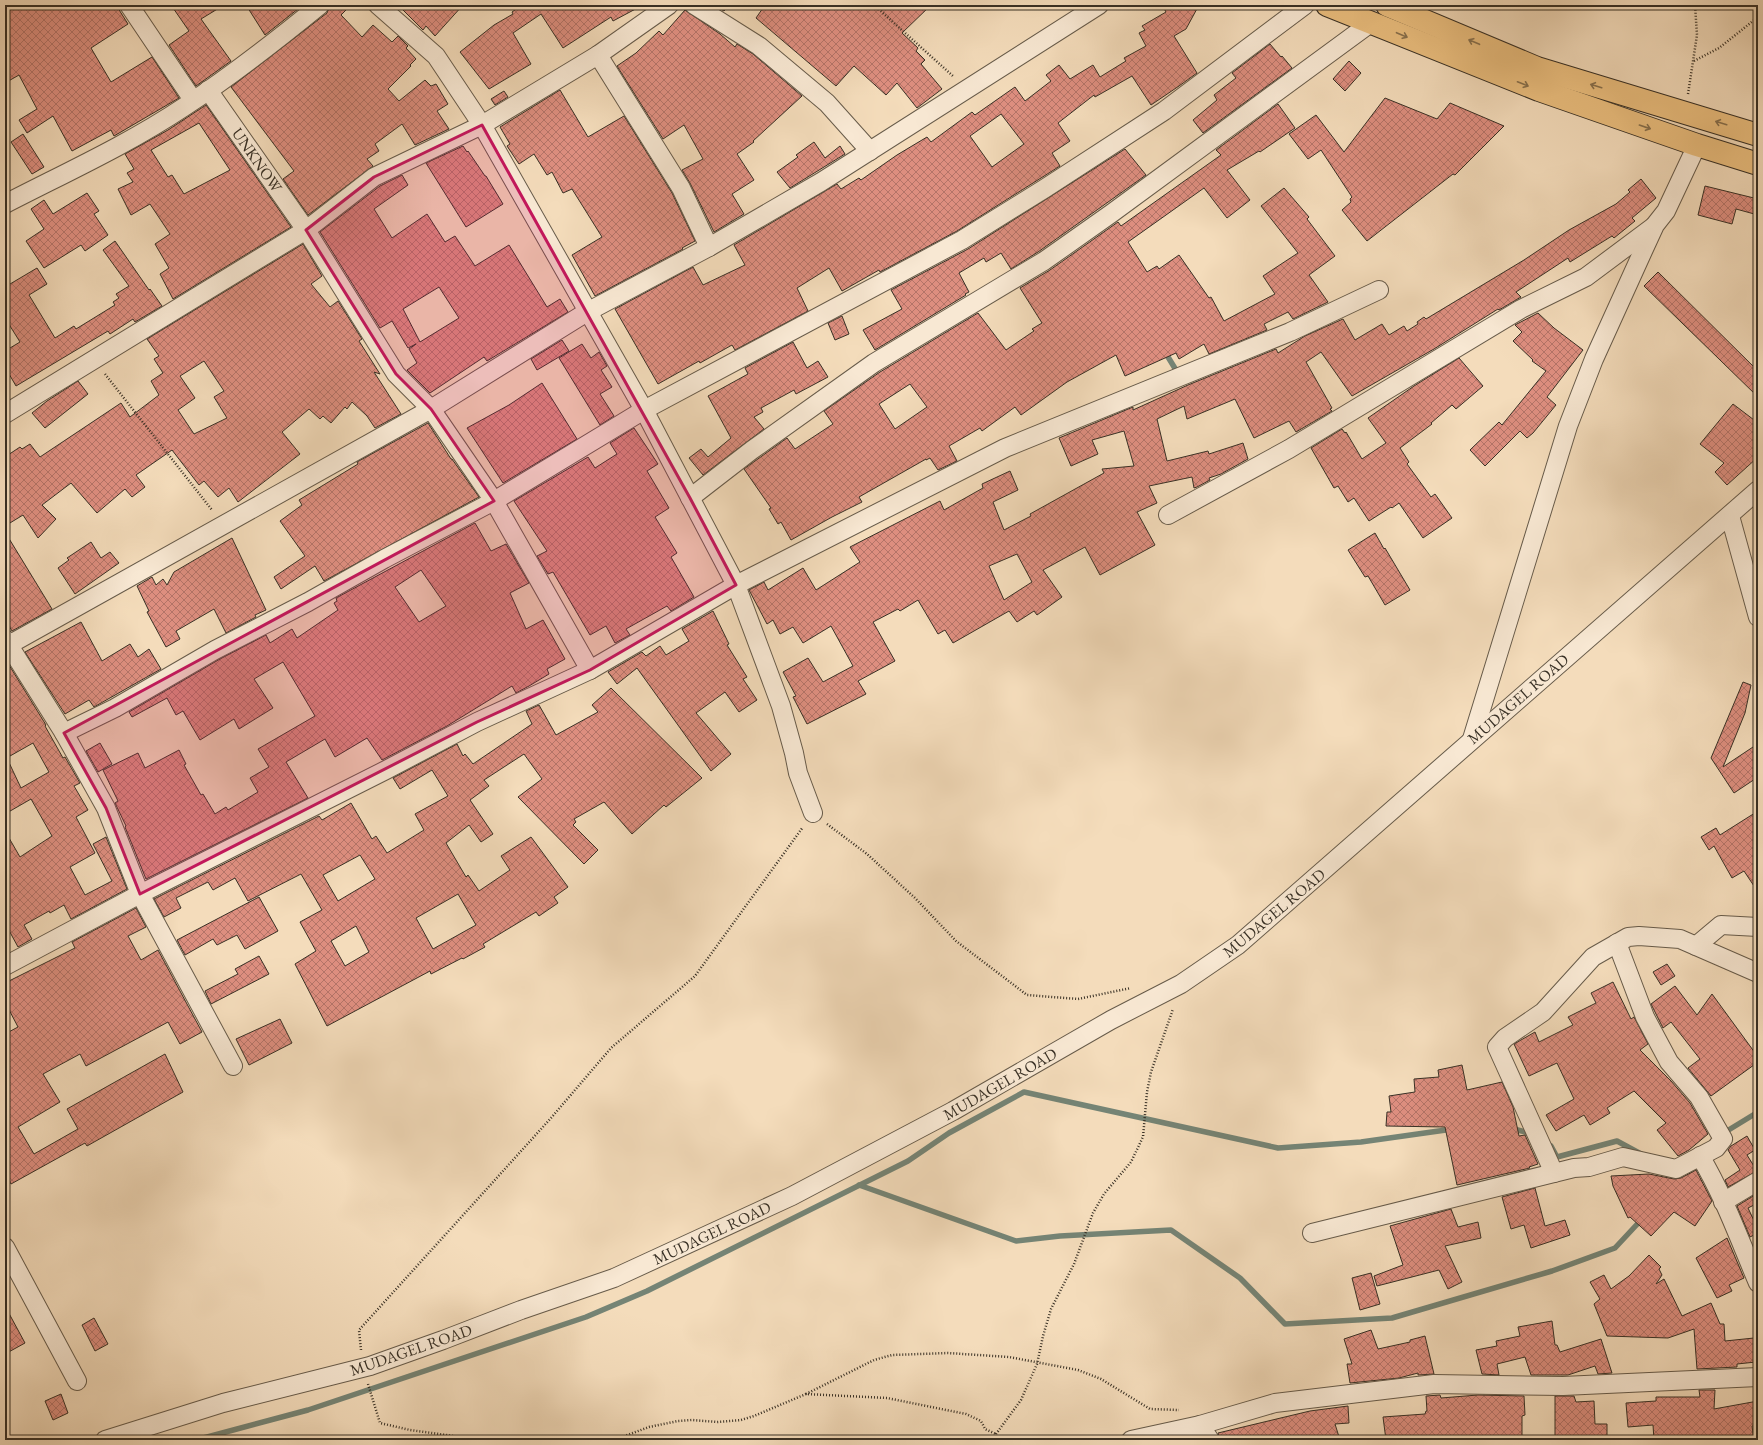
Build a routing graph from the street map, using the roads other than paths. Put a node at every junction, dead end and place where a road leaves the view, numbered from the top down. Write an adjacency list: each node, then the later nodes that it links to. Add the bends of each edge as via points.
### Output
1 (129, 5): 13 (street)
2 (320, 5): 12 (street, via 249,62)
3 (378, 5): 14 (street, via 436,56)
4 (669, 5): 11 (street)
5 (694, 5): 17 (street, via 759,46 827,103)
6 (1099, 5): 17 (street)
7 (1305, 5): 26 (street, via 1164,111 1044,190 962,240)
8 (1327, 5): 10 (main road)
9 (1387, 5): 15 (main road, one-way to 9, via 1537,68)
10 (1372, 22): 16 (main road, one-way to 16, via 1420,44 1539,90); 29 (street, via 1112,213 1044,260 874,364 752,450)
11 (598, 55): 14 (street); 22 (street, via 681,188)
12 (208, 90): 13 (street); 21 (street, UNKNOW)
13 (194, 100): 19 (street, via 124,143)
14 (482, 125): 21 (street, via 374,178); 24 (street)
15 (1758, 135)
16 (1697, 145): 18 (main road); 20 (street, via 1666,210)
17 (870, 151): 22 (street)
18 (1758, 164)
19 (5, 204)
20 (1655, 226): 31 (street, via 1586,277 1521,308 1289,449); 38 (street, via 1594,359 1568,426)
21 (306, 230): 25 (street, UNKNOW, via 396,374); 27 (street)
22 (709, 247): 24 (street)
23 (1379, 290): 33 (street, via 1290,332 1005,448)
24 (587, 312): 25 (street); 26 (street)
25 (431, 409): 30 (street, UNKNOW); 35 (street)
26 (644, 410): 29 (street); 30 (street)
27 (5, 414)
28 (1758, 490): 32 (street, MUDAGEL ROAD)
29 (690, 498): 33 (street)
30 (494, 501): 36 (street, UNKNOW); 37 (street, via 215,650 115,708)
31 (1168, 515)
32 (1730, 516): 34 (street); 38 (street, MUDAGEL ROAD)
33 (736, 585): 36 (street); 39 (street, via 781,706 798,773)
34 (1758, 617)
35 (6, 643): 37 (street)
36 (590, 670): 40 (street, via 477,722)
37 (64, 733): 40 (street, via 106,808)
38 (1472, 739): 57 (street, MUDAGEL ROAD, via 1238,945 1181,984 1111,1020 953,1111 792,1196 614,1278 443,1340 362,1368 223,1403)
39 (813, 813)
40 (140, 894): 44 (street); 46 (street)
41 (1758, 927): 43 (street, via 1721,925)
42 (1617, 943): 43 (street, via 1628,937 1639,936 1680,939); 47 (street, via 1645,1017 1669,1062 1699,1097 1723,1139 1716,1148); 48 (street, via 1593,957 1543,1012 1505,1038 1497,1047)
43 (1696, 946): 45 (street)
44 (5, 966)
45 (1758, 974)
46 (233, 1066)
47 (1700, 1156): 48 (street, via 1676,1169 1623,1157); 50 (street)
48 (1554, 1173): 51 (street)
49 (1758, 1181): 50 (street)
50 (1723, 1202): 53 (street)
51 (1312, 1233)
52 (5, 1247): 55 (street)
53 (1758, 1283)
54 (1758, 1377): 56 (street, via 1563,1386 1434,1384 1275,1403)
55 (77, 1381)
56 (1200, 1425): 58 (street); 59 (street)
57 (105, 1440)
58 (1131, 1440)
59 (1210, 1440)

